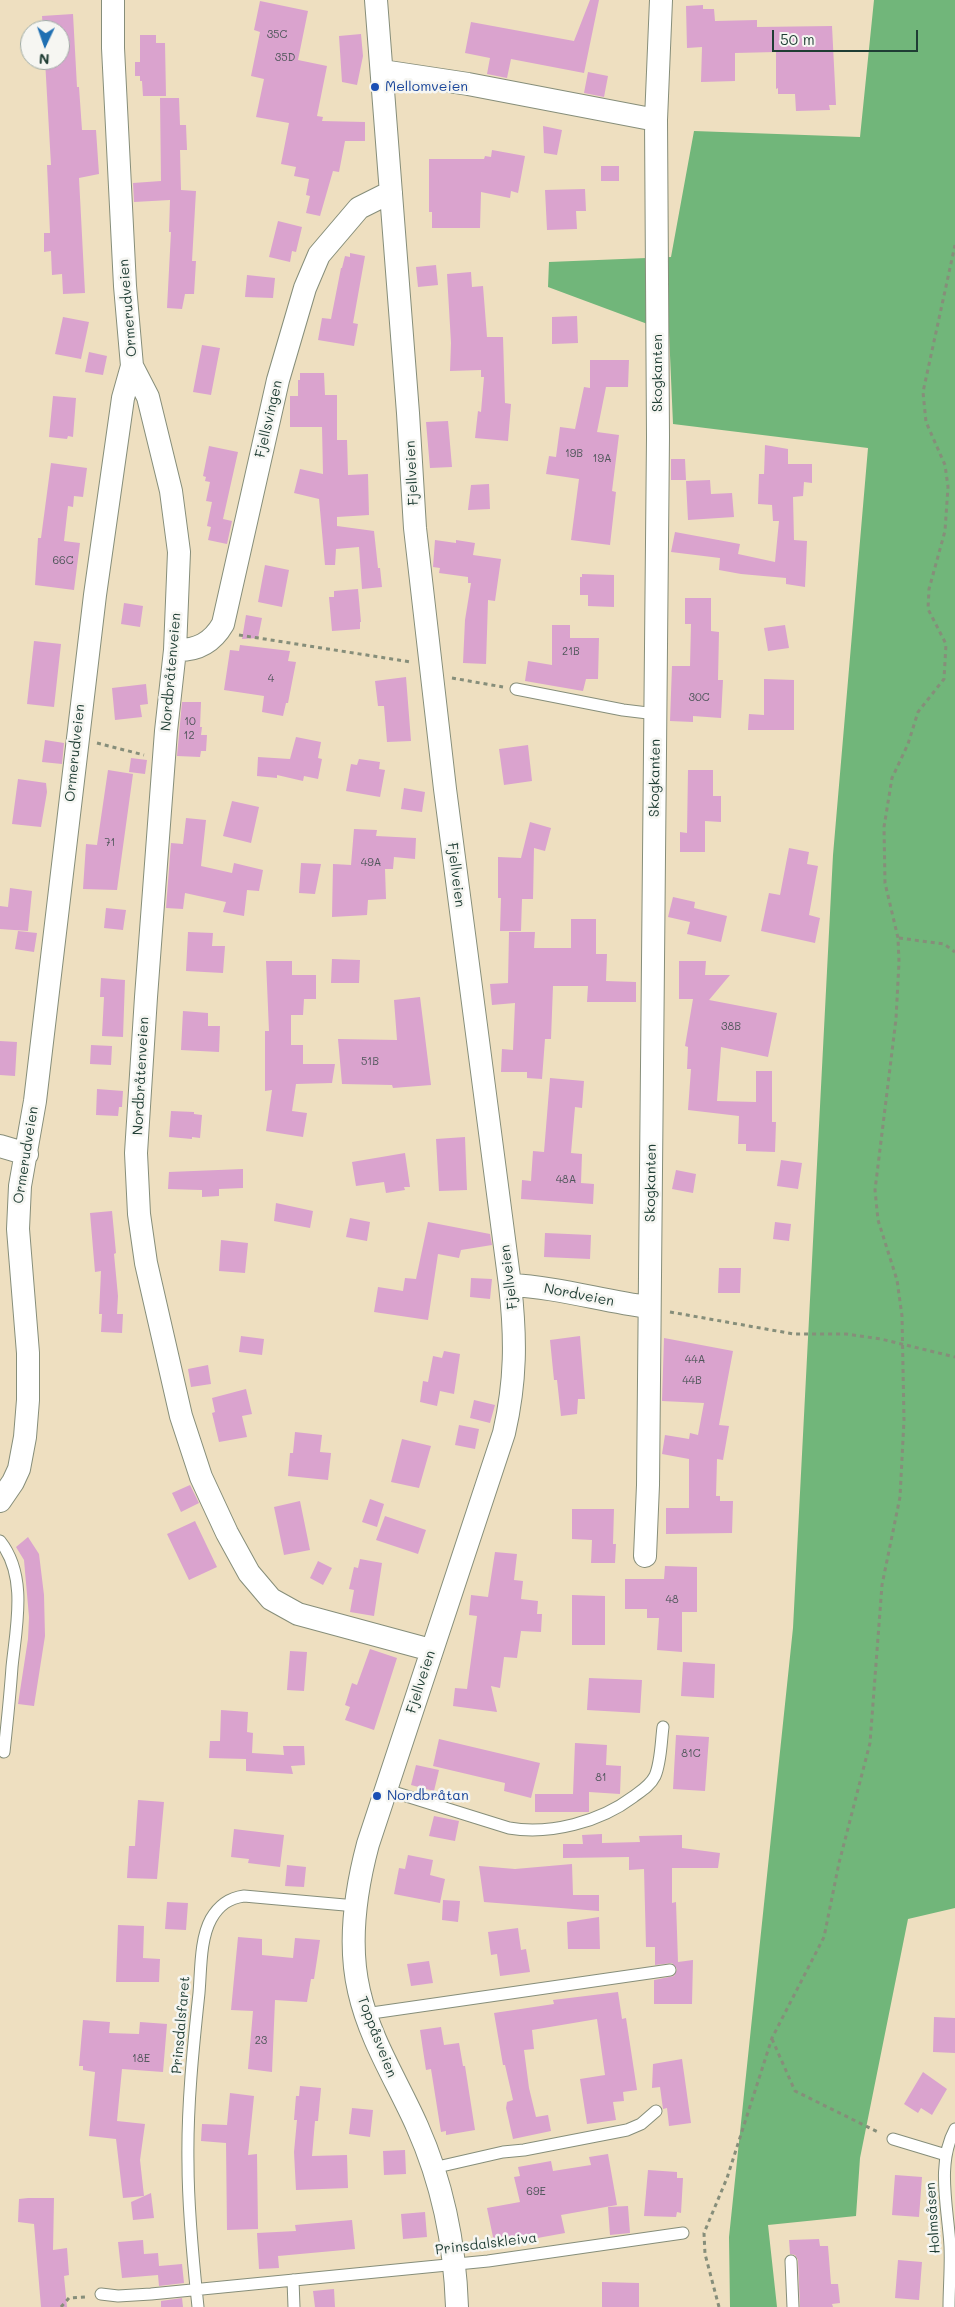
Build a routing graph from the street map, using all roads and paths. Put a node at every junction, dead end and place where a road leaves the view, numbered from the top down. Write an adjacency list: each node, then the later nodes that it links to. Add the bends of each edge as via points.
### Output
1 (113, 0): 8 (street, Ormerudveien, via 125,286)
2 (376, 0): 4 (street, Fjellveien)
3 (661, 0): 5 (street, Skogkanten)
4 (382, 71): 5 (street); 6 (street, Fjellveien)
5 (656, 120): 13 (street, Skogkanten)
6 (391, 192): 9 (street, Fjellsvingen, via 359,208 320,255 305,288 278,380); 11 (street, Fjellveien, via 415,528)
7 (955, 245): 16 (path, via 923,392 926,422 945,465 948,487 945,531 929,588 928,609 946,644 944,679 918,712 892,778 886,803 884,882)
8 (132, 366): 10 (street, Nordbråtenveien, via 148,397 171,491 179,552); 19 (street, Ormerudveien, via 123,398 95,595)
9 (219, 632): 10 (street, via 201,647); 11 (path)
10 (175, 650): 27 (street, Nordbråtenveien, via 166,731 136,1153 146,1264 182,1416 201,1478 227,1534 249,1573 271,1599 298,1614)
11 (431, 670): 12 (path); 20 (street, Fjellveien)
12 (516, 689): 13 (lane)
13 (656, 714): 21 (street, Skogkanten)
14 (105, 745): 15 (path)
15 (149, 756)
16 (898, 938): 17 (path, via 944,944); 22 (path, via 896,1020 875,1190 878,1220 900,1294)
17 (955, 952)
18 (0, 1146): 19 (street)
19 (27, 1154): 24 (street, Ormerudveien, via 18,1210 28,1353 27,1419 19,1469)
20 (510, 1285): 21 (street, Nordveien, via 540,1287); 27 (street, Fjellveien, via 515,1360 507,1418)
21 (648, 1307): 22 (path, via 794,1334 846,1334); 26 (street, Skogkanten)
22 (903, 1344): 23 (path); 35 (path, via 902,1473 882,1585 870,1743 824,1937)
23 (955, 1357)
24 (0, 1501)
25 (0, 1541): 30 (lane, via 10,1557 14,1573 18,1616)
26 (645, 1556)
27 (431, 1650): 29 (street, Fjellveien)
28 (663, 1727): 31 (lane, via 657,1770 651,1782 619,1808 579,1822 540,1830 509,1828)
29 (404, 1734): 31 (street, Toppåsveien)
30 (4, 1752)
31 (387, 1790): 32 (street, Toppåsveien, via 368,1844)
32 (356, 1906): 34 (street, Toppåsveien, via 355,1965); 45 (lane, Prinsdalsfaret, via 244,1896 224,1902 210,1920 203,1949 189,2099 188,2163)
33 (670, 1970): 34 (lane)
34 (366, 2014): 40 (street, Toppåsveien, via 382,2058 417,2126)
35 (772, 2038): 38 (path, via 796,2092); 52 (path, via 727,2178 704,2233 705,2254)
36 (656, 2111): 40 (lane, via 641,2124 627,2130)
37 (955, 2129): 39 (lane, Holmsåsen)
38 (893, 2139): 39 (lane)
39 (946, 2155): 54 (lane, Holmsåsen)
40 (433, 2168): 43 (street, Toppåsveien, via 449,2232)
41 (683, 2233): 43 (lane, Prinsdalskleiva)
42 (790, 2261): 53 (lane)
43 (452, 2264): 44 (lane, Prinsdalskleiva); 51 (street, Toppåsveien)
44 (293, 2280): 45 (lane, Prinsdalskleiva); 50 (lane)
45 (196, 2289): 46 (lane, via 118,2296); 49 (lane, Prinsdalsfaret)
46 (101, 2294)
47 (86, 2297): 48 (path, via 69,2298)
48 (62, 2307)
49 (198, 2307)
50 (294, 2307)
51 (457, 2307)
52 (719, 2307)
53 (793, 2307)
54 (949, 2307)

